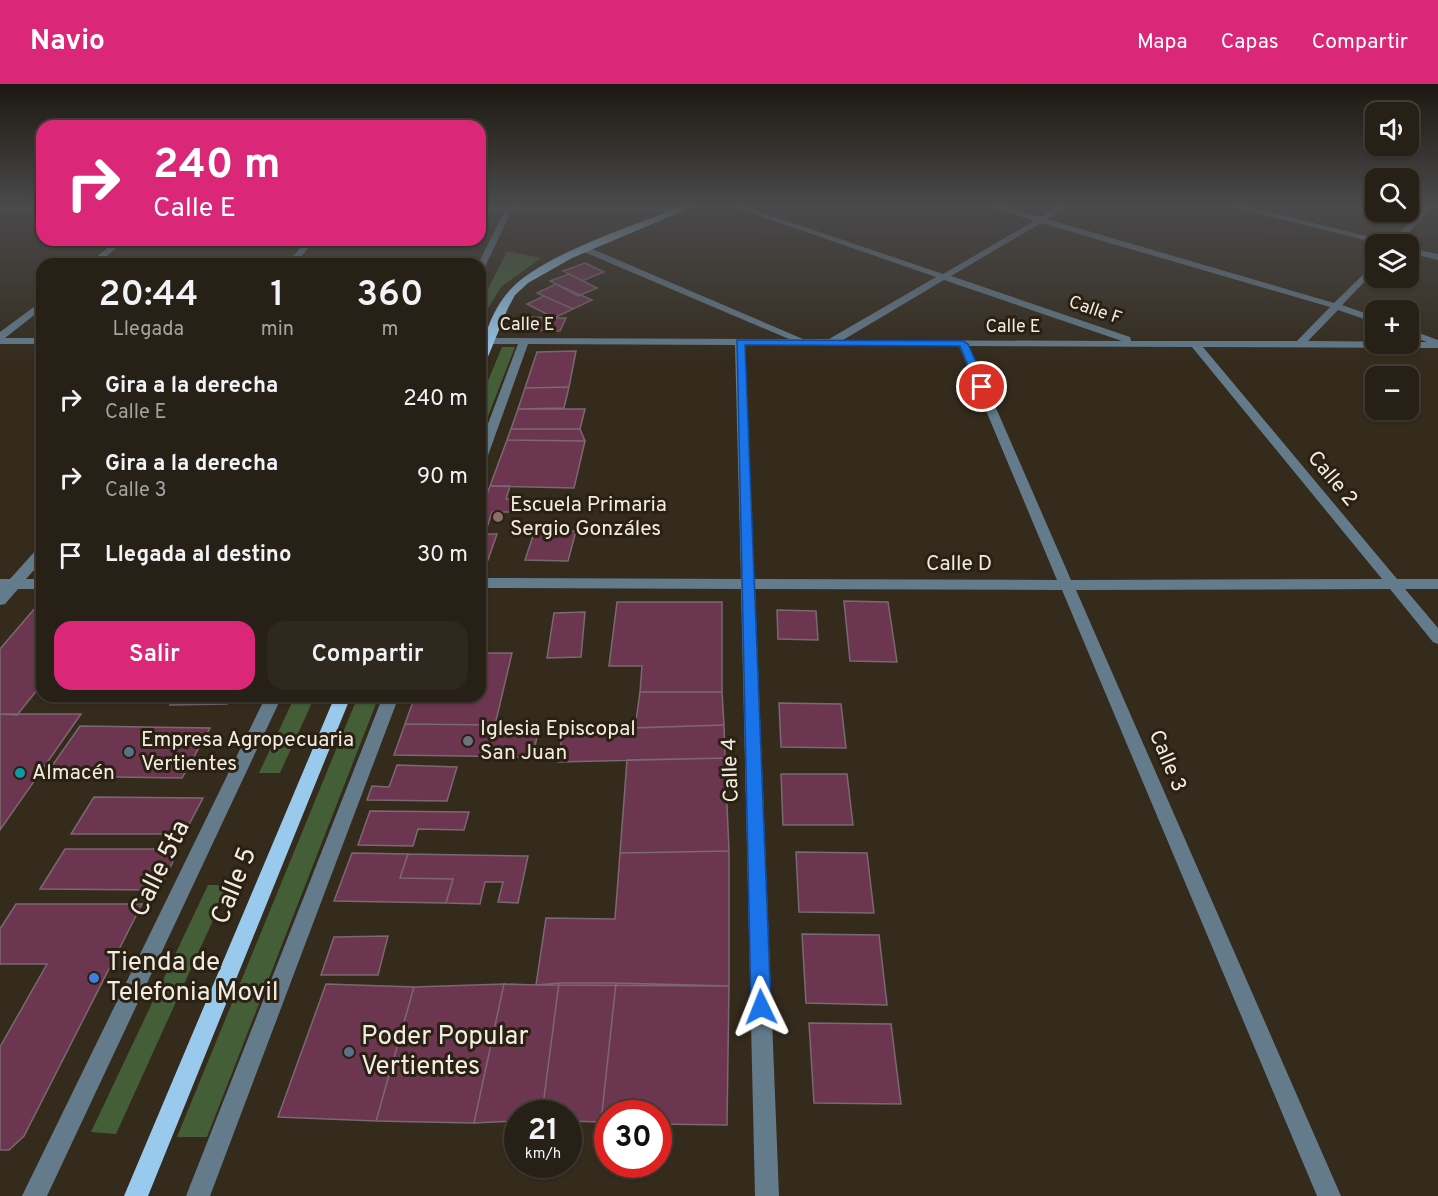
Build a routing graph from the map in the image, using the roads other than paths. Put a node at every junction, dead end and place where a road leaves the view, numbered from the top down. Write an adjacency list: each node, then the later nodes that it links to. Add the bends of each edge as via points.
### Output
1 (570, 257): 13 (main road, via 520,284)
2 (602, 257): 18 (street)
3 (888, 257): 6 (street, Calle F)
4 (977, 257): 6 (street)
5 (1167, 257): 8 (street)
6 (945, 276): 19 (street); 22 (street, Calle F)
7 (1365, 276): 8 (street)
8 (1336, 306): 10 (street); 24 (street)
9 (36, 309): 12 (street)
10 (1365, 316)
11 (1419, 336): 20 (street)
12 (0, 339): 14 (street)
13 (486, 339)
14 (36, 341)
15 (486, 341): 16 (street, Calle E)
16 (524, 341): 17 (street, Calle E); 25 (street)
17 (740, 342): 18 (street, Calle E); 28 (street, Calle 4)
18 (805, 342): 19 (street, Calle E)
19 (832, 342): 21 (street, Calle E)
20 (1438, 343): 24 (street, Calle E)
21 (963, 344): 22 (street, Calle E); 33 (street, Calle 3)
22 (1140, 344): 23 (street, Calle E)
23 (1195, 344): 24 (street, Calle E); 31 (street, Calle 2)
24 (1300, 344)
25 (486, 444)
26 (36, 557): 29 (street)
27 (486, 583): 28 (street, Calle D)
28 (748, 583): 33 (street, Calle D); 42 (street, Calle 4)
29 (7, 584): 30 (street); 34 (street)
30 (36, 584)
31 (1393, 584): 32 (street, Calle D); 33 (street, Calle D); 35 (street, Calle 2)
32 (1438, 584)
33 (1067, 585): 43 (street, Calle 3)
34 (0, 600)
35 (1438, 638)
36 (271, 702): 39 (street, Calle 5ta)
37 (341, 702): 40 (main road, Calle 5)
38 (389, 702): 41 (street)
39 (33, 1196)
40 (136, 1196)
41 (198, 1196)
42 (766, 1196)
43 (1329, 1196)

